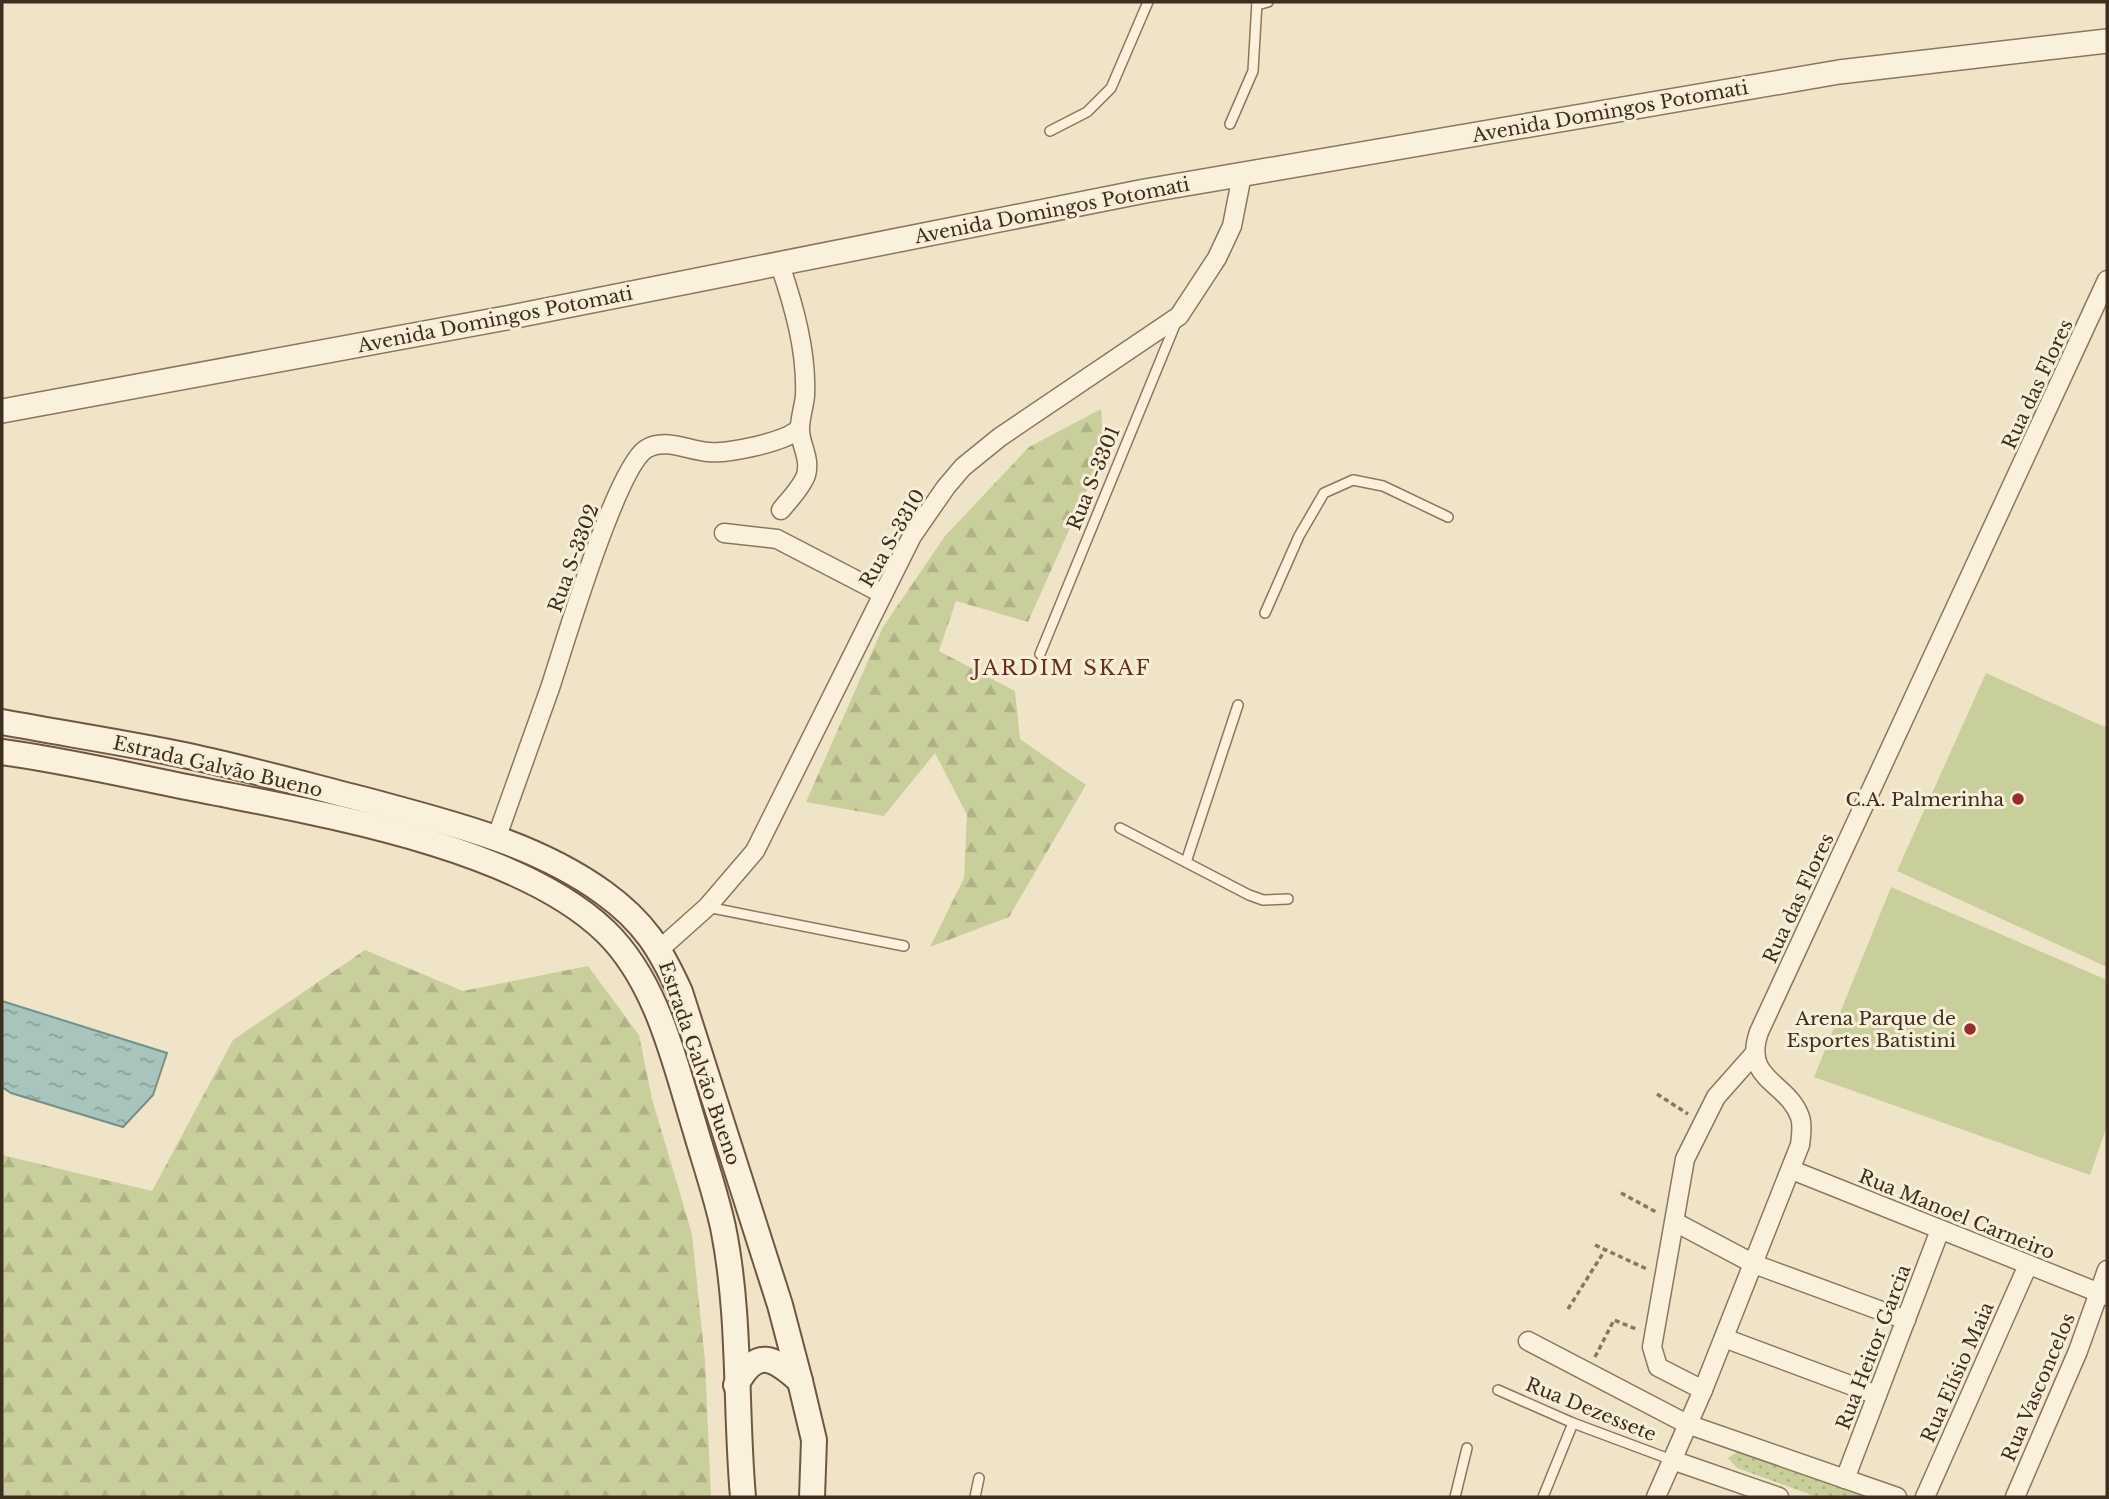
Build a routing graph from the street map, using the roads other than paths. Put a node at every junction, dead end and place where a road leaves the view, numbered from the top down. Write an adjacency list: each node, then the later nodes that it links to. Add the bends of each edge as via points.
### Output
1 (1148, 2): 6 (lane, via 1111,88 1087,112)
2 (1268, 2): 3 (lane)
3 (1257, 3): 5 (lane, via 1253,71)
4 (2107, 41): 7 (street, Avenida Domingos Potomati, via 1839,72)
5 (1230, 124)
6 (1050, 131)
7 (1241, 175): 8 (street, Avenida Domingos Potomati); 10 (street, Rua S-3310, via 1232,226)
8 (780, 265): 11 (street, Avenida Domingos Potomati); 12 (street, via 802,349 805,394)
9 (2107, 280): 29 (street, Rua das Flores, via 1759,1032)
10 (1179, 316): 16 (street, Rua S-3310, via 1050,401 964,467 912,536); 18 (lane, Rua S-3301)
11 (2, 411)
12 (799, 428): 13 (street, via 806,447 806,475); 23 (street, Rua S-3302, via 789,436 742,449 708,452 664,444 652,446 636,458 594,553)
13 (781, 510)
14 (1448, 517): 17 (lane, via 1383,486 1353,480 1324,493)
15 (724, 533): 16 (street, via 777,539)
16 (883, 594): 26 (street, Rua S-3310, via 755,851)
17 (1265, 613)
18 (1040, 654)
19 (1238, 705): 24 (lane)
20 (2, 722): 23 (main road, Estrada Galvão Bueno, via 180,754 413,813)
21 (2, 752): 41 (main road, Estrada Galvão Bueno, via 403,834 534,882 607,933 651,997 710,1179 723,1225 736,1319)
22 (1120, 828): 24 (lane)
23 (496, 839): 28 (main road, Estrada Galvão Bueno, via 546,858 596,888 636,921)
24 (1186, 862): 25 (lane, via 1263,900)
25 (1288, 900)
26 (707, 907): 27 (lane); 28 (street, Rua S-3310)
27 (904, 946)
28 (660, 949): 40 (main road, Estrada Galvão Bueno, via 697,1042)
29 (1755, 1053): 30 (street, via 1762,1073 1800,1117 1800,1145); 31 (street, via 1725,1084 1701,1123 1685,1159)
30 (1792, 1170): 32 (street, Rua Manoel Carneiro); 33 (street)
31 (1675, 1222): 33 (street); 43 (street, via 1652,1346 1658,1367)
32 (1940, 1230): 34 (street, Rua Manoel Carneiro); 37 (street, Rua Heitor Garcia)
33 (1754, 1264): 37 (street); 38 (street)
34 (2028, 1265): 36 (street, Rua Manoel Carneiro); 59 (street, Rua Elísio Maia)
35 (2107, 1270): 36 (street, Rua Vasconcelos)
36 (2103, 1294): 60 (street, Rua Vasconcelos)
37 (1906, 1320): 44 (street, Rua Heitor Garcia)
38 (1724, 1338): 43 (street); 44 (street)
39 (1528, 1341): 46 (street)
40 (800, 1381): 41 (main road, via 766,1359 752,1364); 52 (main road, Estrada Galvão Bueno, via 814,1440)
41 (736, 1385): 51 (main road, Estrada Galvão Bueno)
42 (1498, 1390): 45 (lane, Rua Dezessete)
43 (1703, 1390): 46 (street)
44 (1877, 1395): 50 (street, Rua Heitor Garcia)
45 (1573, 1423): 48 (lane, Rua Dezessete); 55 (lane)
46 (1687, 1424): 48 (street); 50 (street)
47 (1467, 1448): 54 (lane)
48 (1672, 1460): 56 (street); 57 (street)
49 (979, 1478): 53 (lane)
50 (1845, 1479): 58 (street)
51 (743, 1497)
52 (812, 1497)
53 (975, 1497)
54 (1455, 1497)
55 (1543, 1497)
56 (1656, 1497)
57 (1779, 1497)
58 (1897, 1497)
59 (1925, 1497)
60 (2015, 1497)

